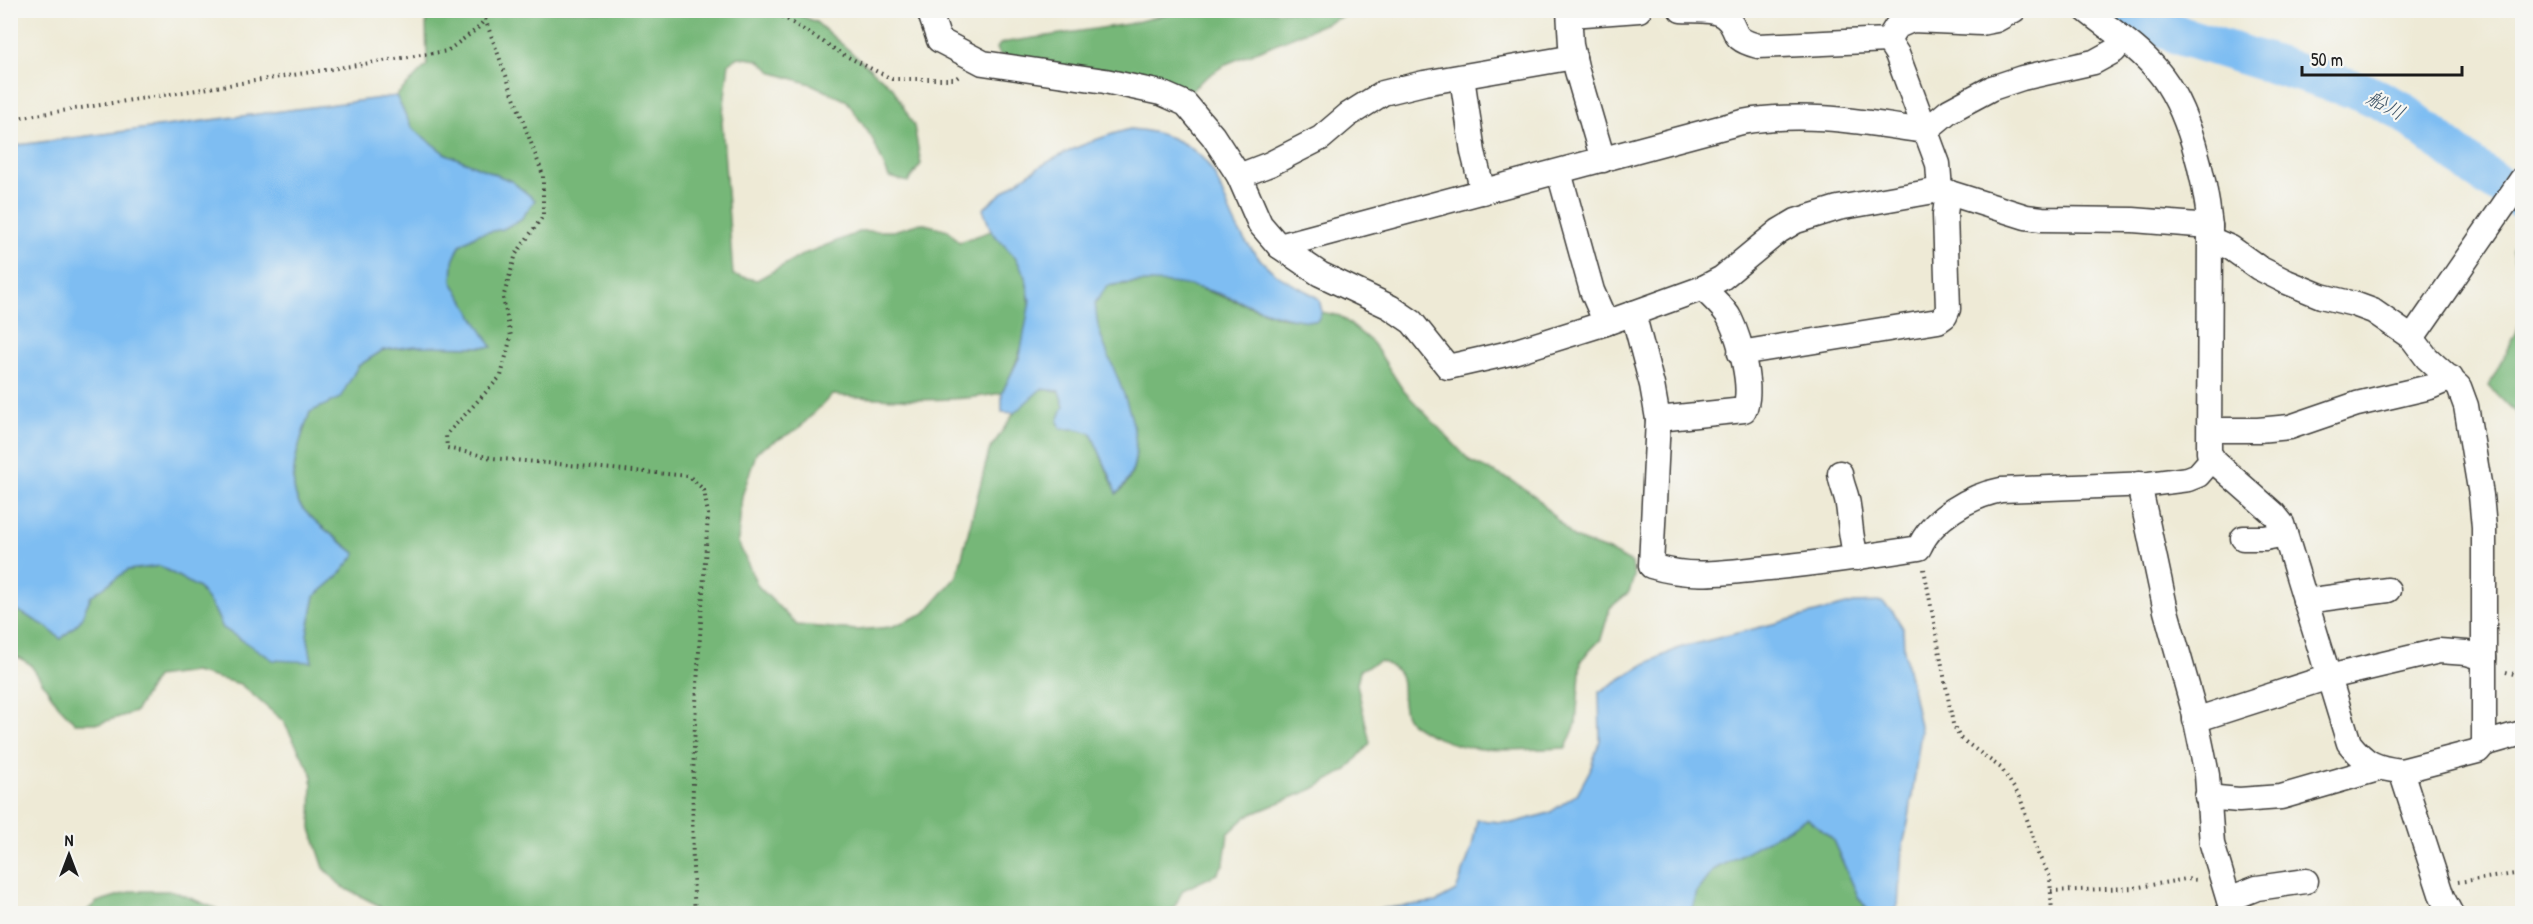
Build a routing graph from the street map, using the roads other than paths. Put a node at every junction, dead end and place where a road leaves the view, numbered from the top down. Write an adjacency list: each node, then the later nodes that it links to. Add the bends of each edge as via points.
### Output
1 (929, 10): 15 (street, via 939,40 983,63 1105,81 1161,93 1186,104)
2 (1639, 10): 6 (street)
3 (1681, 10): 8 (street, via 1724,15 1736,36 1758,46)
4 (2014, 10): 7 (street, via 1981,23)
5 (2086, 10): 9 (street)
6 (1570, 13): 10 (street)
7 (1912, 15): 8 (street, via 1896,27)
8 (1888, 40): 12 (street, via 1897,54)
9 (2123, 40): 12 (street, via 2114,51 2094,62 1992,88 1949,111); 19 (street, via 2158,70 2179,106 2206,190)
10 (1574, 57): 11 (street); 13 (street)
11 (1462, 77): 15 (street, via 1383,93 1314,142); 18 (street)
12 (1925, 131): 13 (street, via 1815,116 1769,117); 17 (street)
13 (1603, 160): 14 (street)
14 (1559, 172): 18 (street); 23 (street, via 1592,291)
15 (1239, 176): 20 (street, via 1260,224)
16 (2523, 179): 24 (street)
17 (1944, 191): 19 (street, via 2026,217 2133,220); 21 (street, via 1838,208 1796,221); 25 (street, via 1948,309 1945,316 1938,321)
18 (1483, 192): 20 (street)
19 (2210, 233): 24 (street, via 2259,268 2320,296 2373,311); 28 (street)
20 (1279, 246): 23 (street, via 1320,274 1390,307 1412,322 1448,367 1510,353)
21 (1703, 288): 22 (street); 25 (street, via 1730,317)
22 (1633, 313): 23 (street); 27 (street)
23 (1606, 323)
24 (2412, 338): 26 (street, via 2427,358)
25 (1740, 353): 27 (street, via 1747,380 1748,401 1744,410)
26 (2451, 378): 28 (street, via 2290,427); 37 (street, via 2466,406 2481,495)
27 (1658, 419): 34 (street, via 1651,566 1672,573 1702,575)
28 (2210, 430): 29 (street)
29 (2212, 459): 31 (street, via 2198,475 2188,479); 32 (street, via 2274,514)
30 (1840, 473): 34 (street, via 1851,545)
31 (2139, 484): 34 (street, via 1985,493 1934,526 1919,548); 39 (street, via 2166,611)
32 (2285, 534): 33 (street); 36 (street)
33 (2243, 538)
34 (1857, 558)
35 (2388, 590): 36 (street)
36 (2305, 601): 38 (street)
37 (2484, 658): 38 (street, via 2439,651); 41 (street)
38 (2329, 677): 39 (street); 42 (street, via 2349,743 2359,755)
39 (2195, 720): 43 (street)
40 (2523, 733): 41 (street)
41 (2484, 744): 42 (street, via 2478,751)
42 (2389, 770): 43 (street, via 2281,798); 46 (street)
43 (2208, 798): 45 (street, via 2212,844)
44 (2306, 881): 45 (street, via 2257,888)
45 (2229, 897)
46 (2451, 914)

